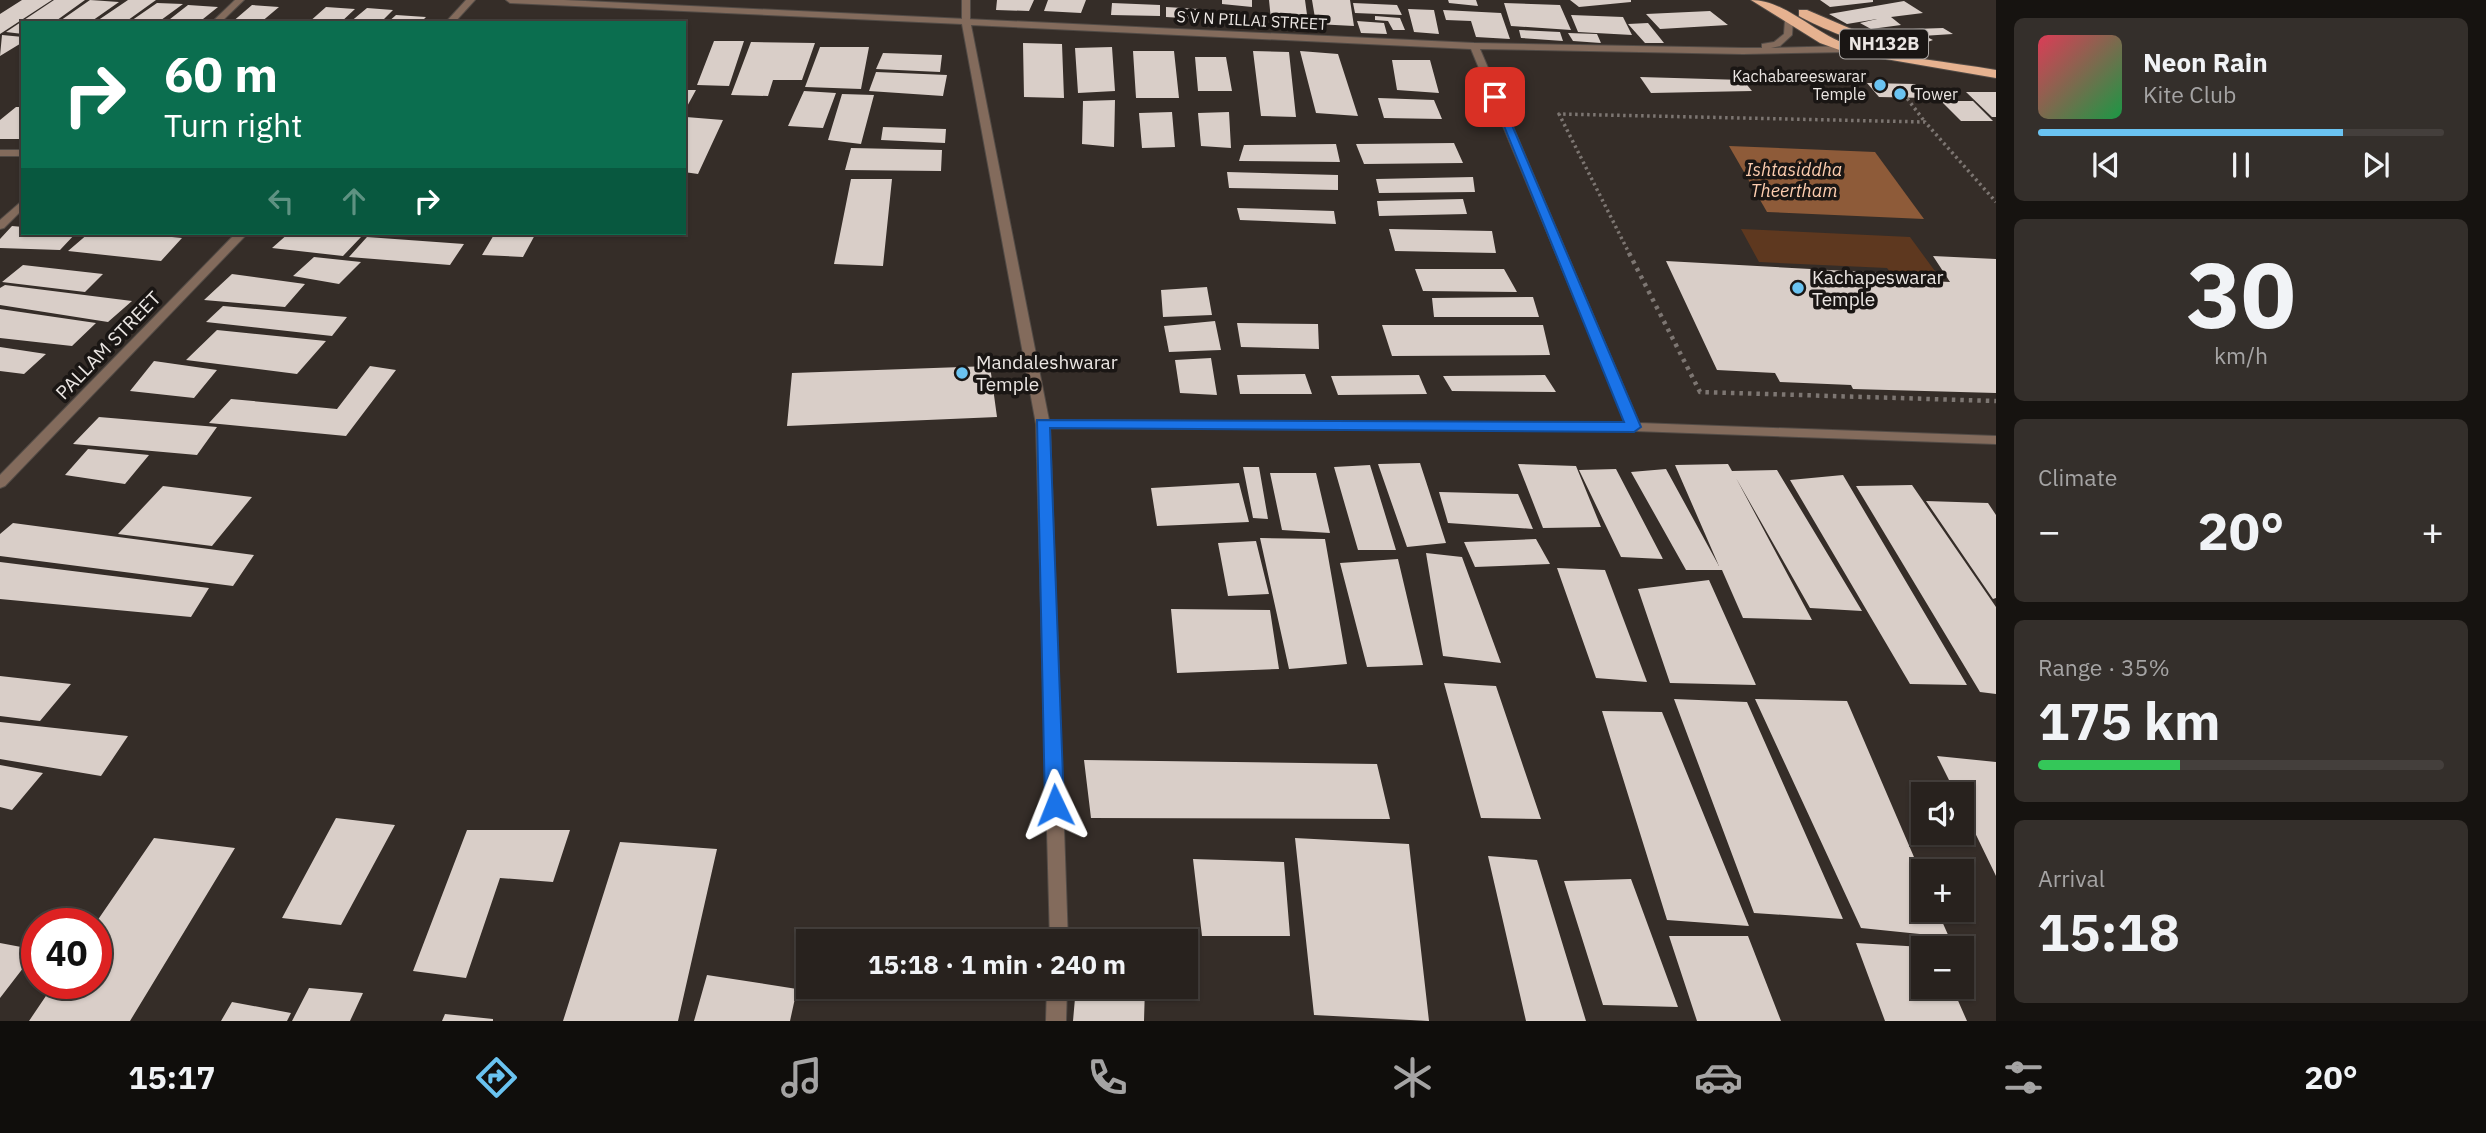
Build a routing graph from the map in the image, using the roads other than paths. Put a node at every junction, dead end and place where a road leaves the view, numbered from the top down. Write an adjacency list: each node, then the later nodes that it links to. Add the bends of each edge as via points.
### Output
1 (240, 0): 8 (street)
2 (471, 0): 9 (street)
3 (510, 0): 10 (street, S V N PILLAI STREET)
4 (965, 0): 10 (street)
5 (1757, 0): 7 (highway, NH132B)
6 (1781, 0): 11 (highway, NH132B, via 1818,22)
7 (1789, 20): 13 (highway, NH132B); 14 (street, via 1788,34 1777,44)
8 (217, 21)
9 (451, 21)
10 (966, 22): 12 (street, S V N PILLAI STREET); 22 (street)
11 (1866, 41): 13 (street, S V N PILLAI STREET); 15 (highway, NH132B)
12 (1474, 46): 14 (street, S V N PILLAI STREET); 23 (street)
13 (1849, 49): 14 (street, S V N PILLAI STREET); 16 (highway, NH132B)
14 (1743, 51)
15 (1996, 64)
16 (1996, 75)
17 (0, 153): 18 (street)
18 (21, 153)
19 (21, 205): 20 (street)
20 (0, 226)
21 (240, 235): 25 (street, PALLAM STREET)
22 (1043, 424): 23 (street); 26 (street)
23 (1634, 427): 24 (street)
24 (1996, 440)
25 (0, 483)
26 (1059, 929)
27 (1057, 999): 28 (street)
28 (1056, 1021)

